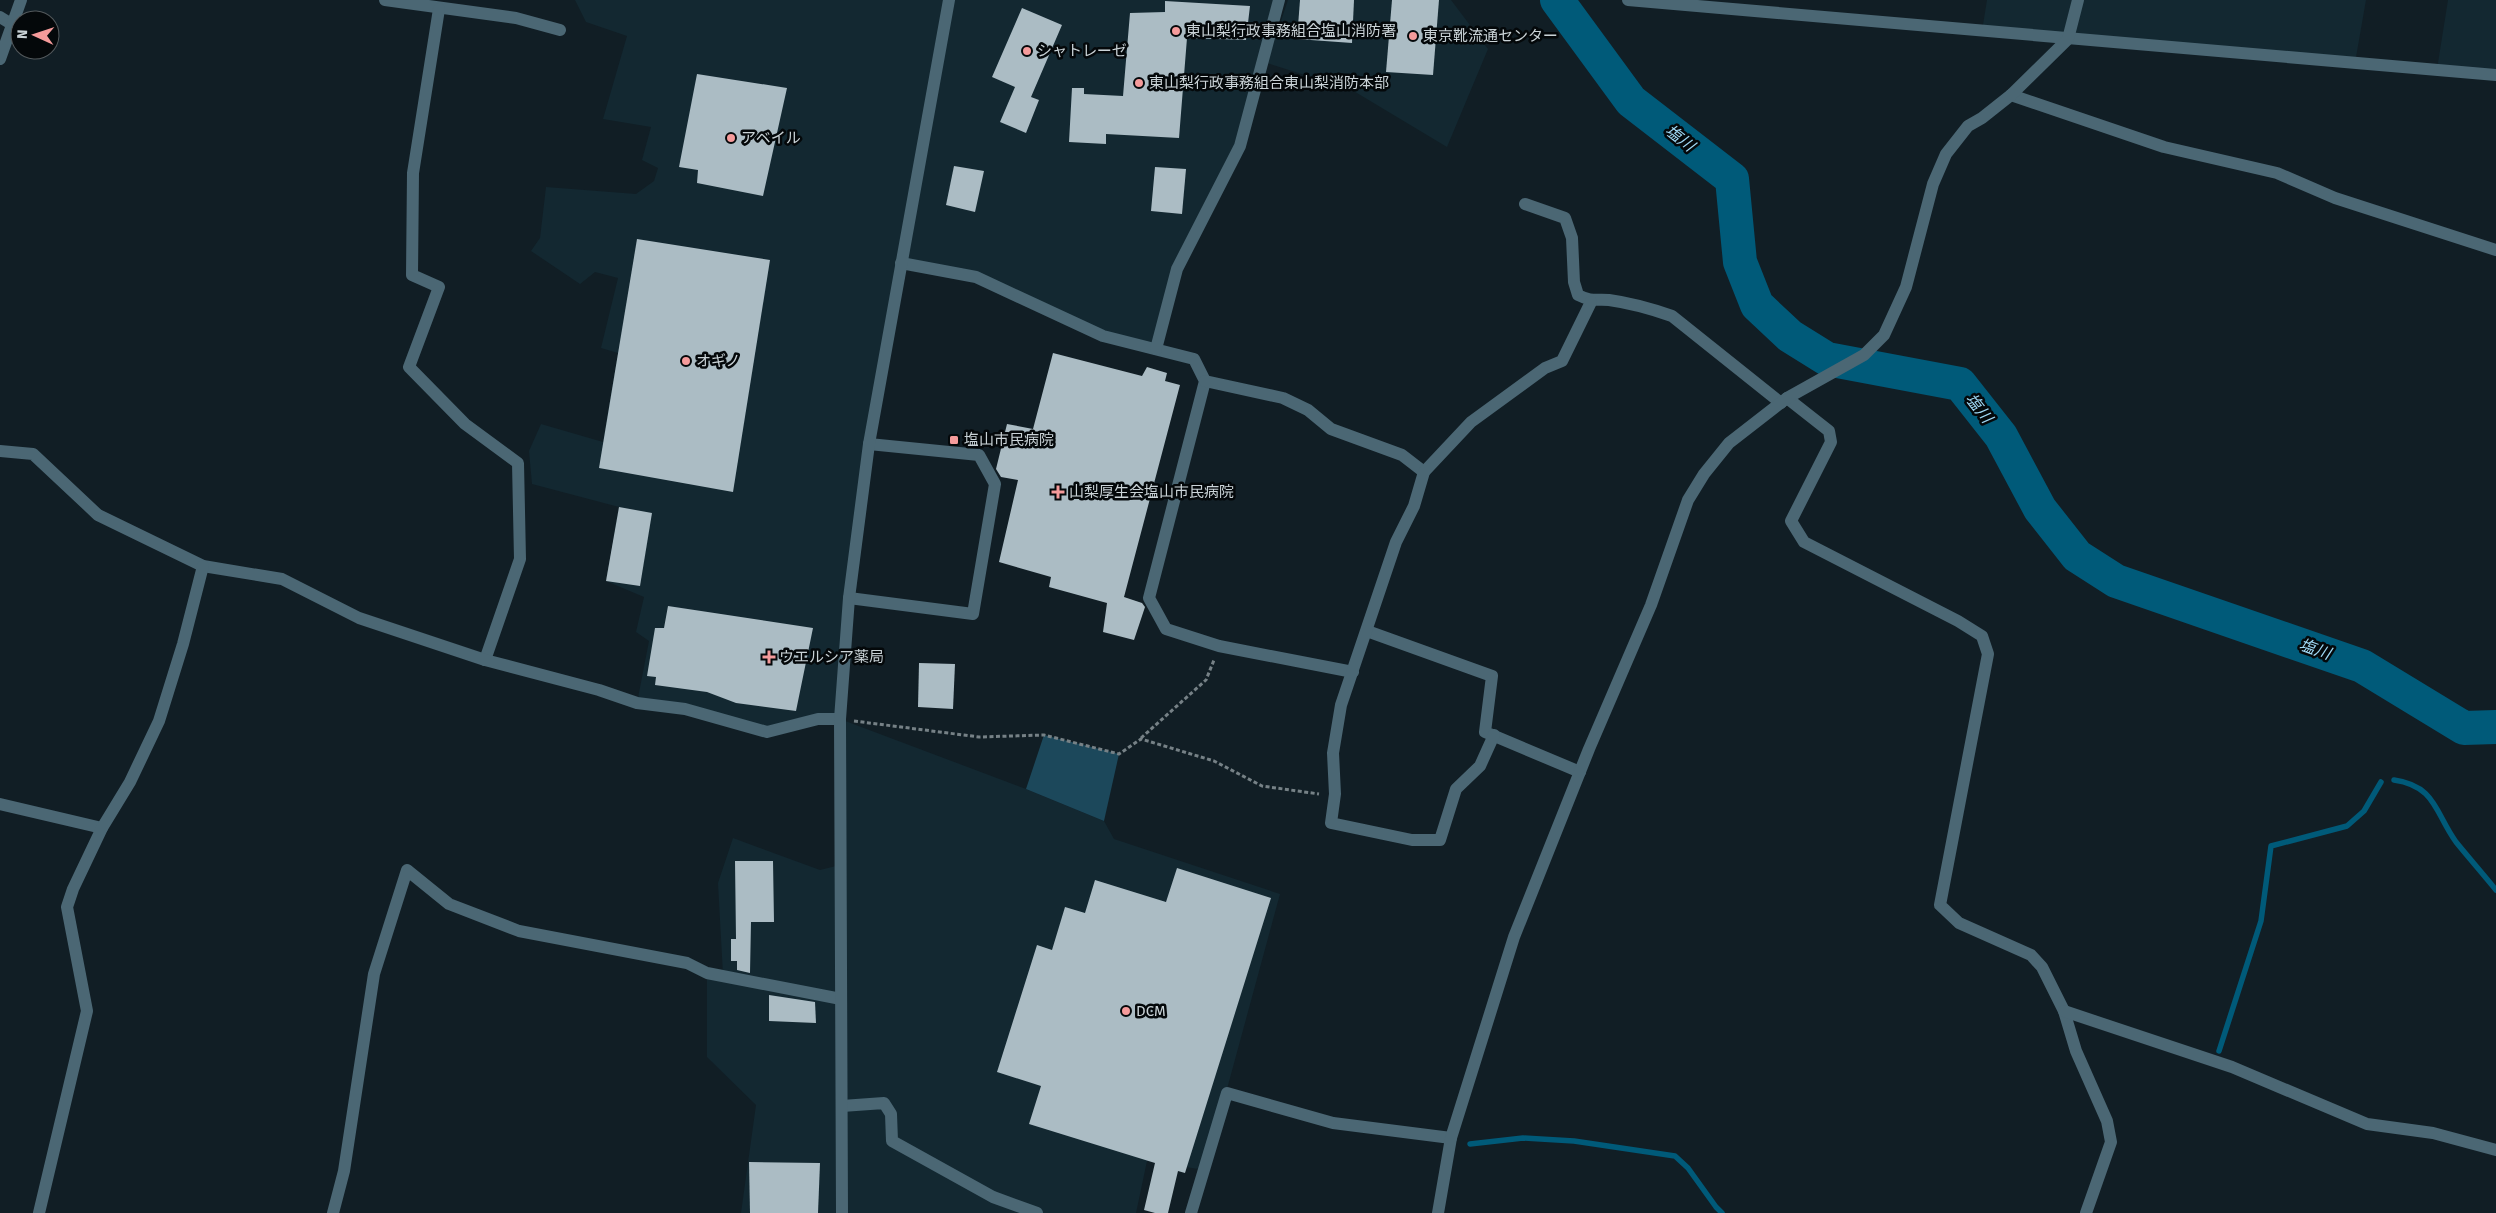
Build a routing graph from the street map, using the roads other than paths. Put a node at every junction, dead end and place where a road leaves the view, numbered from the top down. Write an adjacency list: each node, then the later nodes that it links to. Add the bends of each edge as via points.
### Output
1 (385, 0): 6 (street)
2 (949, 0): 15 (street)
3 (1279, 0): 17 (street, via 1240,146 1177,269)
4 (1628, 0): 9 (street)
5 (2078, 0): 9 (street)
6 (439, 9): 7 (street, via 516,18); 26 (street, via 413,173 412,275 439,287 409,367 464,424 518,463 520,559)
7 (560, 30)
8 (10, 33): 10 (street)
9 (2068, 39): 11 (street); 12 (street)
10 (0, 59)
11 (2496, 75)
12 (2011, 95): 14 (street, via 2164,147 2277,173 2335,198); 19 (street, via 1968,126 1946,154 1933,184 1906,287 1884,335 1864,355)
13 (1525, 204): 16 (street, via 1565,218 1572,238 1574,282 1578,295)
14 (2496, 250)
15 (901, 263): 17 (street, via 976,277 1104,336); 20 (street)
16 (1591, 302): 19 (street, via 1608,300 1672,316); 22 (street, via 1562,361 1545,368 1471,422)
17 (1156, 349): 18 (street, via 1194,358)
18 (1205, 381): 22 (street, via 1283,398 1308,410 1331,429 1402,455); 27 (street, via 1149,598 1166,629 1219,646)
19 (1784, 400): 30 (street, via 1729,443 1688,500 1651,605); 34 (street, via 1829,431 1831,442 1791,521 1804,542 1982,636 1988,654 1940,904 1959,923 2031,956 2042,967)
20 (869, 444): 24 (street); 24 (street, via 979,455 995,484 973,614)
21 (0, 451): 23 (street, via 33,454 98,515)
22 (1424, 472): 25 (street, via 1414,506 1396,542)
23 (203, 566): 26 (street, via 282,579 359,618); 32 (street, via 159,721 130,782)
24 (849, 598): 28 (street)
25 (1367, 631): 27 (street); 29 (street, via 1492,676 1486,732)
26 (485, 660): 28 (street, via 636,703 685,709 768,732 818,719)
27 (1353, 672): 29 (street, via 1340,706 1333,753 1335,796 1331,823 1412,840 1440,840 1456,789 1480,766)
28 (840, 719): 33 (street)
29 (1494, 735): 30 (street)
30 (1580, 772): 36 (street, via 1514,937)
31 (0, 804): 32 (street)
32 (102, 828): 38 (street, via 67,907 87,1011)
33 (841, 999): 35 (street); 39 (street, via 707,973 687,963 519,931 449,904 407,870 374,974 344,1172)
34 (2064, 1011): 37 (street, via 2232,1067 2367,1124 2433,1133); 44 (street, via 2076,1051 2107,1121 2111,1142)
35 (842, 1106): 40 (street); 41 (street, via 884,1103 891,1114 892,1141 993,1197)
36 (1451, 1138): 42 (street, via 1333,1123 1227,1093); 43 (street)
37 (2496, 1150)
38 (39, 1213)
39 (333, 1213)
40 (842, 1213)
41 (1037, 1213)
42 (1191, 1213)
43 (1438, 1213)
44 (2086, 1213)

